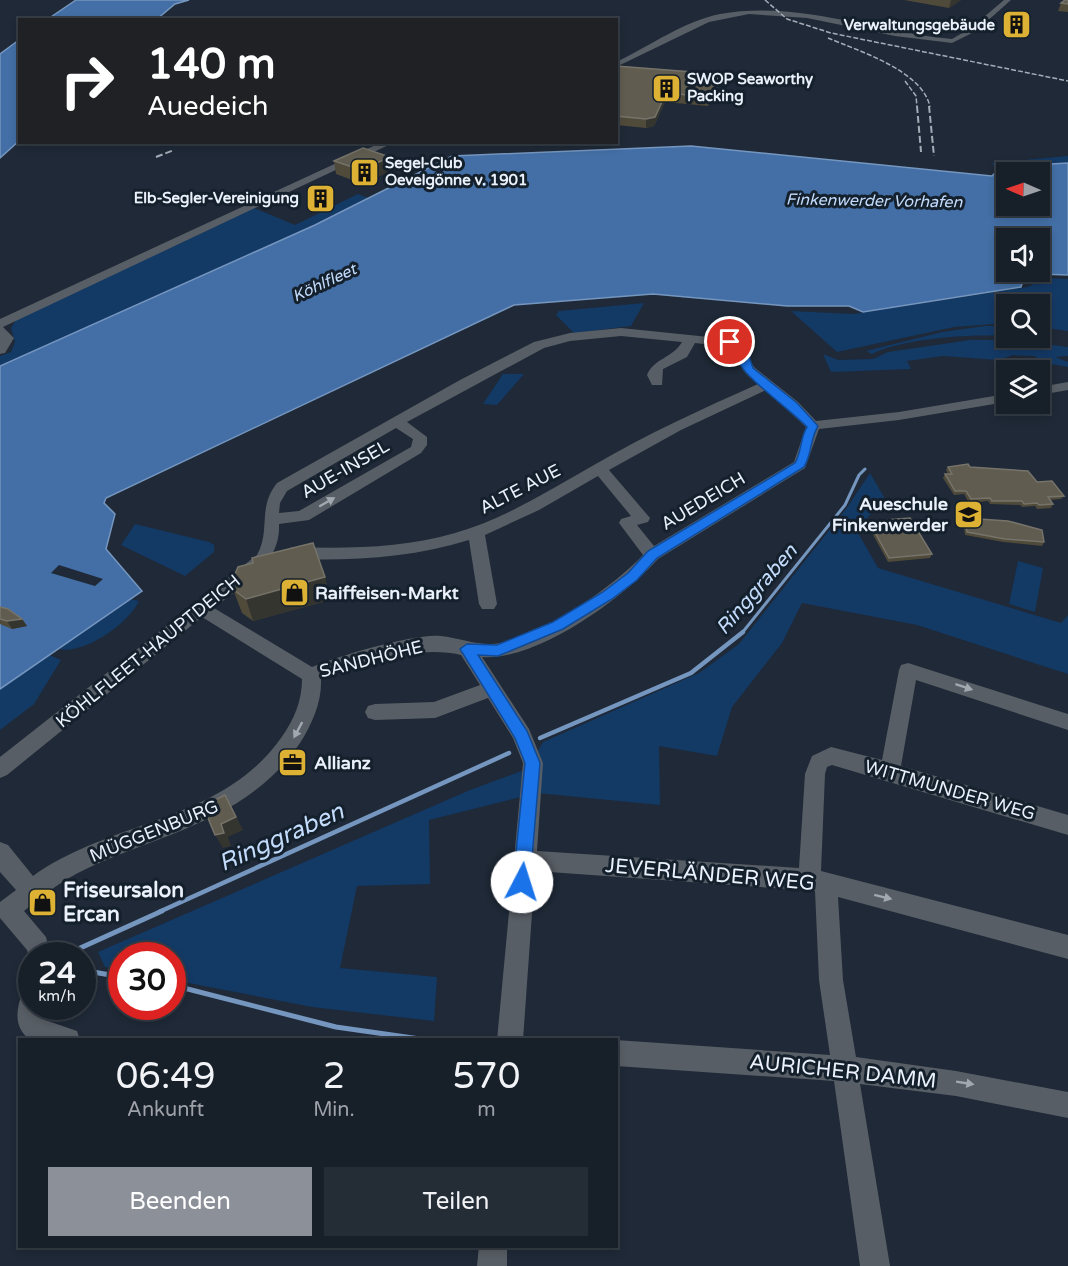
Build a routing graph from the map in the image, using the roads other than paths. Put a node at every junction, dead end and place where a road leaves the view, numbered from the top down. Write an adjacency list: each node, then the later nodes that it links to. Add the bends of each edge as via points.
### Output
1 (1008, 0): 2 (street, via 980,25 952,40 802,13 750,11 713,18)
2 (618, 64)
3 (387, 144): 4 (street)
4 (0, 324)
5 (0, 330): 7 (street, via 8,338)
6 (691, 338): 8 (street, via 682,354 657,367); 9 (street, via 738,345 746,366); 13 (street, AUE-INSEL, via 630,332 583,335 538,345)
7 (0, 350)
8 (657, 382)
9 (767, 385): 14 (street); 15 (street, ALTE AUE, via 659,435)
10 (1068, 386): 11 (street)
11 (1050, 389)
12 (996, 400): 14 (street)
13 (397, 422): 16 (street, AUE-INSEL, via 282,487 272,502); 16 (street, AUE-INSEL, one-way to 13, via 303,516 416,450 420,437)
14 (813, 426): 19 (street, AUEDEICH, via 800,465)
15 (599, 468): 17 (street, ALTE AUE, via 534,508); 19 (street, via 642,518 627,523)
16 (273, 519): 18 (street)
17 (476, 533): 18 (street, ALTE AUE, via 381,550 304,554); 20 (street)
18 (269, 550): 21 (street, KÖHLFLEET-HAUPTDEICH, via 260,562)
19 (652, 555): 22 (street, AUEDEICH, via 608,596 558,626 498,651)
20 (488, 604)
21 (202, 609): 23 (street); 27 (street, KÖHLFLEET-HAUPTDEICH)
22 (467, 649): 23 (street, SANDHÖHE, via 440,643 419,645 339,664); 24 (street)
23 (311, 675): 33 (street, MÜGGENBURG, one-way to 33, via 307,713 286,752 265,775 239,794 190,818 66,868)
24 (492, 688): 25 (street, via 435,710); 31 (street, via 522,735 532,763)
25 (375, 712)
26 (1068, 722): 28 (street, one-way to 26, via 908,670)
27 (0, 769)
28 (890, 771): 29 (street, WITTMUNDER WEG); 32 (street, WITTMUNDER WEG, via 831,756 819,762 815,774)
29 (1068, 825)
30 (0, 852): 33 (street)
31 (523, 860): 32 (street, JEVERLÄNDER WEG); 38 (street)
32 (818, 881): 35 (street, JEVERLÄNDER WEG, one-way to 35); 40 (street)
33 (32, 891): 34 (street, MÜGGENBURG, via 8,910)
34 (35, 942)
35 (1068, 948)
36 (29, 1020): 37 (street, via 37,1030)
37 (62, 1038)
38 (510, 1038)
39 (618, 1053): 40 (street, AURICHER DAMM)
40 (844, 1069): 41 (street, AURICHER DAMM, one-way to 41, via 963,1083); 44 (street)
41 (1068, 1105)
42 (493, 1248): 43 (street)
43 (492, 1266)
44 (875, 1266)

